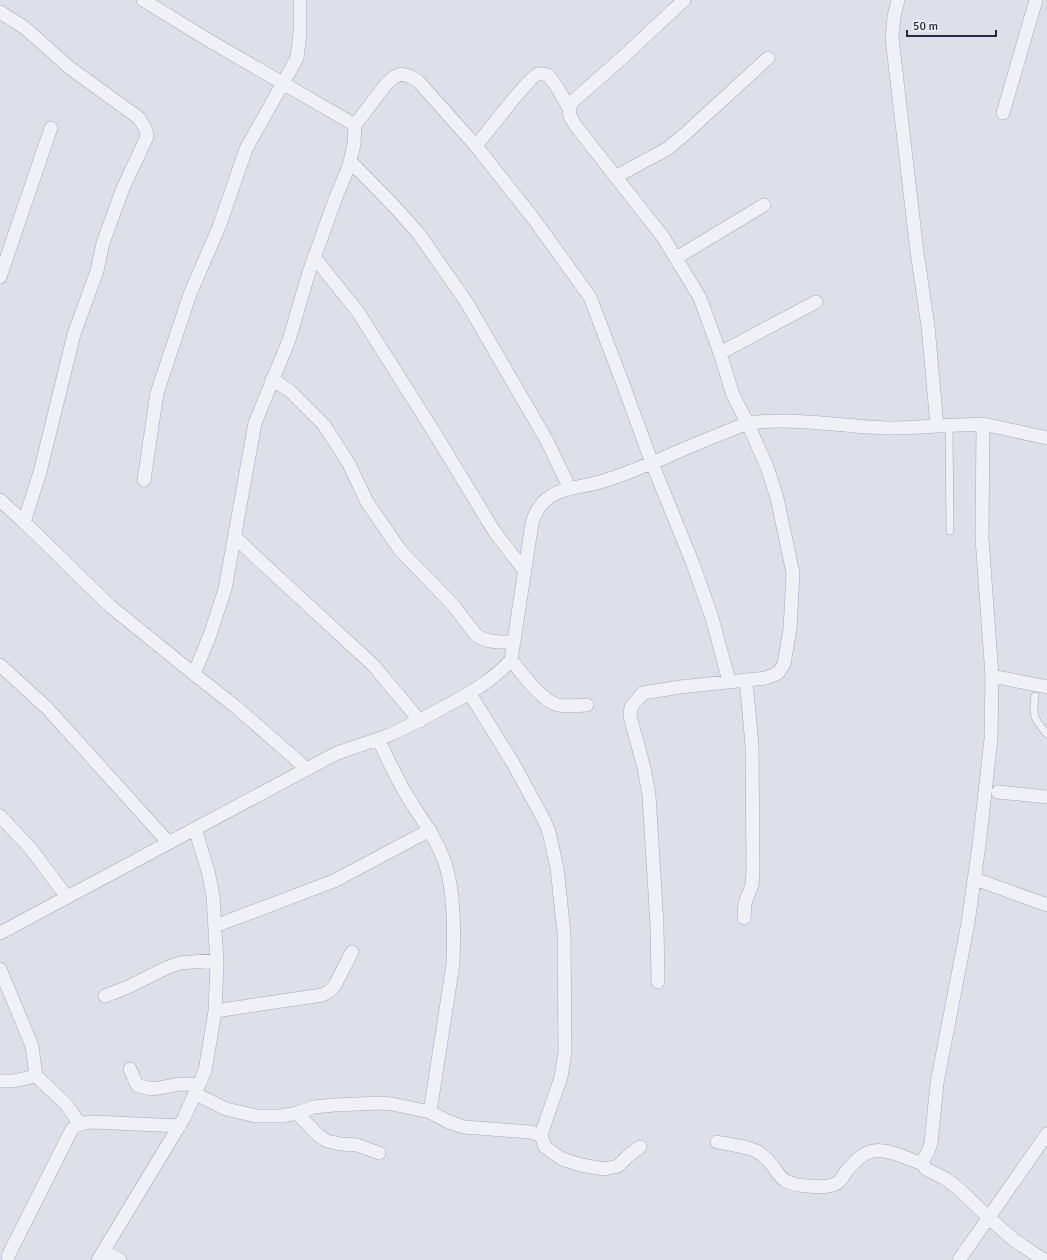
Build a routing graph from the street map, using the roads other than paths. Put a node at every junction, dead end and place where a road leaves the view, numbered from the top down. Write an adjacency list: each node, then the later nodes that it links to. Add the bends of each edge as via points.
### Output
1 (143, 0): 8 (street)
2 (300, 0): 8 (street, via 297,58)
3 (684, 0): 9 (street, via 572,102)
4 (898, 0): 25 (street, via 892,38 917,252)
5 (1036, 0): 10 (street)
6 (0, 12): 31 (street, via 25,28 70,68 138,118 146,130 147,137 120,195 103,243 97,271 74,334 40,472)
7 (768, 58): 15 (street, via 667,149)
8 (282, 83): 11 (street); 28 (street, via 246,149 219,228 190,294 157,393)
9 (569, 108): 13 (street, via 548,75 538,74 532,77); 15 (street, via 575,125)
10 (1003, 113)
11 (355, 125): 13 (street, via 387,83 402,74 418,81); 14 (street)
12 (51, 128): 19 (street)
13 (476, 146): 27 (street, via 533,218 590,297)
14 (350, 161): 17 (street); 29 (street, via 419,234 467,303 547,441)
15 (615, 177): 18 (street, via 663,237)
16 (764, 205): 18 (street)
17 (314, 257): 22 (street, via 289,340); 34 (street, via 358,312 494,531)
18 (676, 258): 21 (street, via 700,298)
19 (0, 277)
20 (816, 302): 21 (street)
21 (720, 353): 23 (street, via 733,395)
22 (272, 378): 33 (street, via 255,423); 35 (street, via 290,391 324,426 349,464 367,502 400,550 453,604 476,634 491,642)
23 (748, 424): 25 (street, via 791,421 887,428); 27 (street); 40 (street, via 767,467 777,498 793,573 790,629 784,664 773,676)
24 (983, 424): 25 (street); 26 (street); 39 (street, via 982,538)
25 (943, 426): 32 (lane)
26 (1047, 438)
27 (652, 463): 29 (street, via 600,482); 41 (street, via 712,618)
28 (144, 480)
29 (570, 489): 34 (street, via 552,495 537,511 532,523)
30 (0, 500): 31 (street)
31 (24, 522): 38 (street, via 110,606)
32 (950, 531)
33 (235, 536): 38 (street, via 225,589); 46 (street, via 373,665)
34 (524, 570): 35 (street)
35 (514, 642): 36 (street)
36 (511, 660): 43 (street, via 500,672); 45 (street, via 546,699 569,706)
37 (0, 665): 55 (street, via 47,708)
38 (194, 674): 49 (street)
39 (992, 676): 42 (street); 56 (street, via 991,739)
40 (746, 680): 41 (street); 59 (street, via 752,745 753,871 752,885 745,902)
41 (729, 682): 65 (street, via 643,693 631,707 630,716 649,795)
42 (1047, 687)
43 (470, 694): 46 (street); 77 (street, via 513,762 544,820 557,868 564,933 565,1052 561,1077)
44 (1035, 696): 47 (lane, via 1035,718)
45 (587, 705)
46 (420, 721): 48 (street)
47 (1047, 734)
48 (378, 739): 49 (street, via 334,754); 54 (street, via 408,798)
49 (307, 769): 53 (street)
50 (998, 792): 51 (street)
51 (1047, 797)
52 (0, 816): 57 (street, via 31,849)
53 (195, 829): 55 (street); 60 (street, via 208,871)
54 (430, 830): 60 (street, via 334,881); 72 (street, via 448,878 454,942 449,997)
55 (169, 843): 57 (street)
56 (974, 879): 58 (street); 81 (street, via 938,1083 931,1143)
57 (68, 897): 61 (street)
58 (1047, 905)
59 (744, 918)
60 (215, 926): 63 (street)
61 (0, 933)
62 (352, 952): 67 (street, via 335,985 322,995)
63 (217, 960): 66 (street, via 180,963); 67 (street)
64 (0, 969): 69 (street, via 32,1046)
65 (658, 982)
66 (105, 996)
67 (215, 1011): 71 (street, via 205,1070)
68 (130, 1069): 71 (street, via 137,1085 143,1088 154,1090 183,1084)
69 (36, 1076): 70 (street); 74 (street, via 66,1104)
70 (0, 1081)
71 (197, 1090): 73 (street, via 226,1109 256,1116); 75 (street)
72 (430, 1112): 73 (street, via 379,1103 314,1107); 77 (street, via 464,1127)
73 (297, 1113): 80 (street, via 327,1141 357,1145)
74 (80, 1123): 75 (street); 84 (street, via 72,1129)
75 (180, 1126): 83 (street)
76 (1047, 1134): 82 (street)
77 (541, 1135): 79 (street, via 545,1147 562,1159 604,1169 618,1166)
78 (717, 1142): 81 (street, via 757,1151 769,1161 778,1176 795,1185 822,1186 837,1183 857,1160 875,1151 882,1150)
79 (640, 1147)
80 (379, 1153)
81 (923, 1164): 82 (street, via 926,1169 959,1189)
82 (989, 1218): 86 (street); 87 (street, via 1014,1240)
83 (101, 1255): 85 (street)
84 (8, 1256)
85 (120, 1260)
86 (959, 1260)
87 (1044, 1260)

